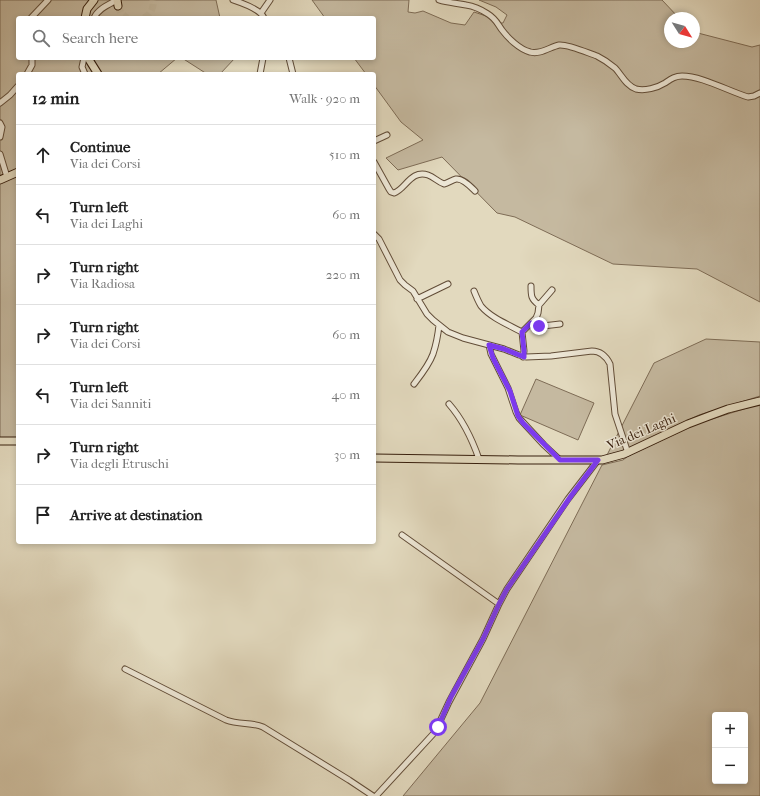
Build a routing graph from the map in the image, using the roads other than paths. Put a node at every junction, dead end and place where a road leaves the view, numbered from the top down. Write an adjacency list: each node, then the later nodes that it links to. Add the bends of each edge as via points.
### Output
1 (48, 0): 9 (street)
2 (94, 0): 10 (main road)
3 (234, 0): 6 (street)
4 (270, 0): 8 (street)
5 (439, 0): 23 (street, via 488,13 514,42 530,52 564,46 598,57 610,64 635,88 654,88 674,77 683,76 747,96)
6 (245, 2): 8 (street)
7 (117, 3): 11 (street, via 100,10)
8 (262, 15)
9 (33, 16)
10 (85, 16)
11 (95, 16)
12 (32, 60): 17 (street)
13 (84, 60): 18 (street, via 82,67)
14 (263, 60): 20 (street)
15 (290, 60): 21 (street)
16 (90, 61): 19 (main road)
17 (28, 72)
18 (85, 72)
19 (97, 72)
20 (260, 72)
21 (293, 72)
22 (16, 88): 24 (street)
23 (760, 93)
24 (0, 103)
25 (0, 123): 27 (street)
26 (387, 135): 28 (street)
27 (0, 137)
28 (376, 140)
29 (0, 154): 32 (street)
30 (376, 166): 34 (street, via 394,193 412,178 423,174 444,184 460,179)
31 (16, 173): 32 (main road)
32 (7, 177): 33 (main road)
33 (0, 180)
34 (475, 191)
35 (376, 236): 40 (street, via 400,280)
36 (448, 284): 40 (street)
37 (531, 286): 41 (street, via 532,298)
38 (552, 290): 41 (street)
39 (474, 291): 45 (street, via 480,304 487,311)
40 (418, 299): 44 (street, via 431,319)
41 (539, 305): 42 (street, via 538,314)
42 (531, 323): 43 (street, via 543,326); 45 (street)
43 (560, 324)
44 (439, 326): 46 (street, via 459,337); 48 (street, via 432,355)
45 (522, 332): 47 (street)
46 (489, 345): 47 (street); 56 (street, via 510,391 518,416)
47 (524, 357): 53 (street, via 593,351 598,351 604,356 610,364 615,414)
48 (414, 384)
49 (760, 401): 53 (main road, Via dei Laghi, via 697,420)
50 (449, 404): 55 (street, via 463,423)
51 (0, 441): 52 (main road)
52 (16, 441)
53 (628, 453): 57 (main road, Via dei Laghi)
54 (376, 458): 55 (main road, Via dei Laghi)
55 (479, 459): 56 (main road, Via dei Laghi)
56 (560, 460): 57 (main road, Via dei Laghi)
57 (598, 460): 59 (street, via 516,574)
58 (402, 535): 59 (street)
59 (499, 604): 61 (street, via 435,732)
60 (126, 669): 61 (street, via 228,721 265,727)
61 (375, 796)

